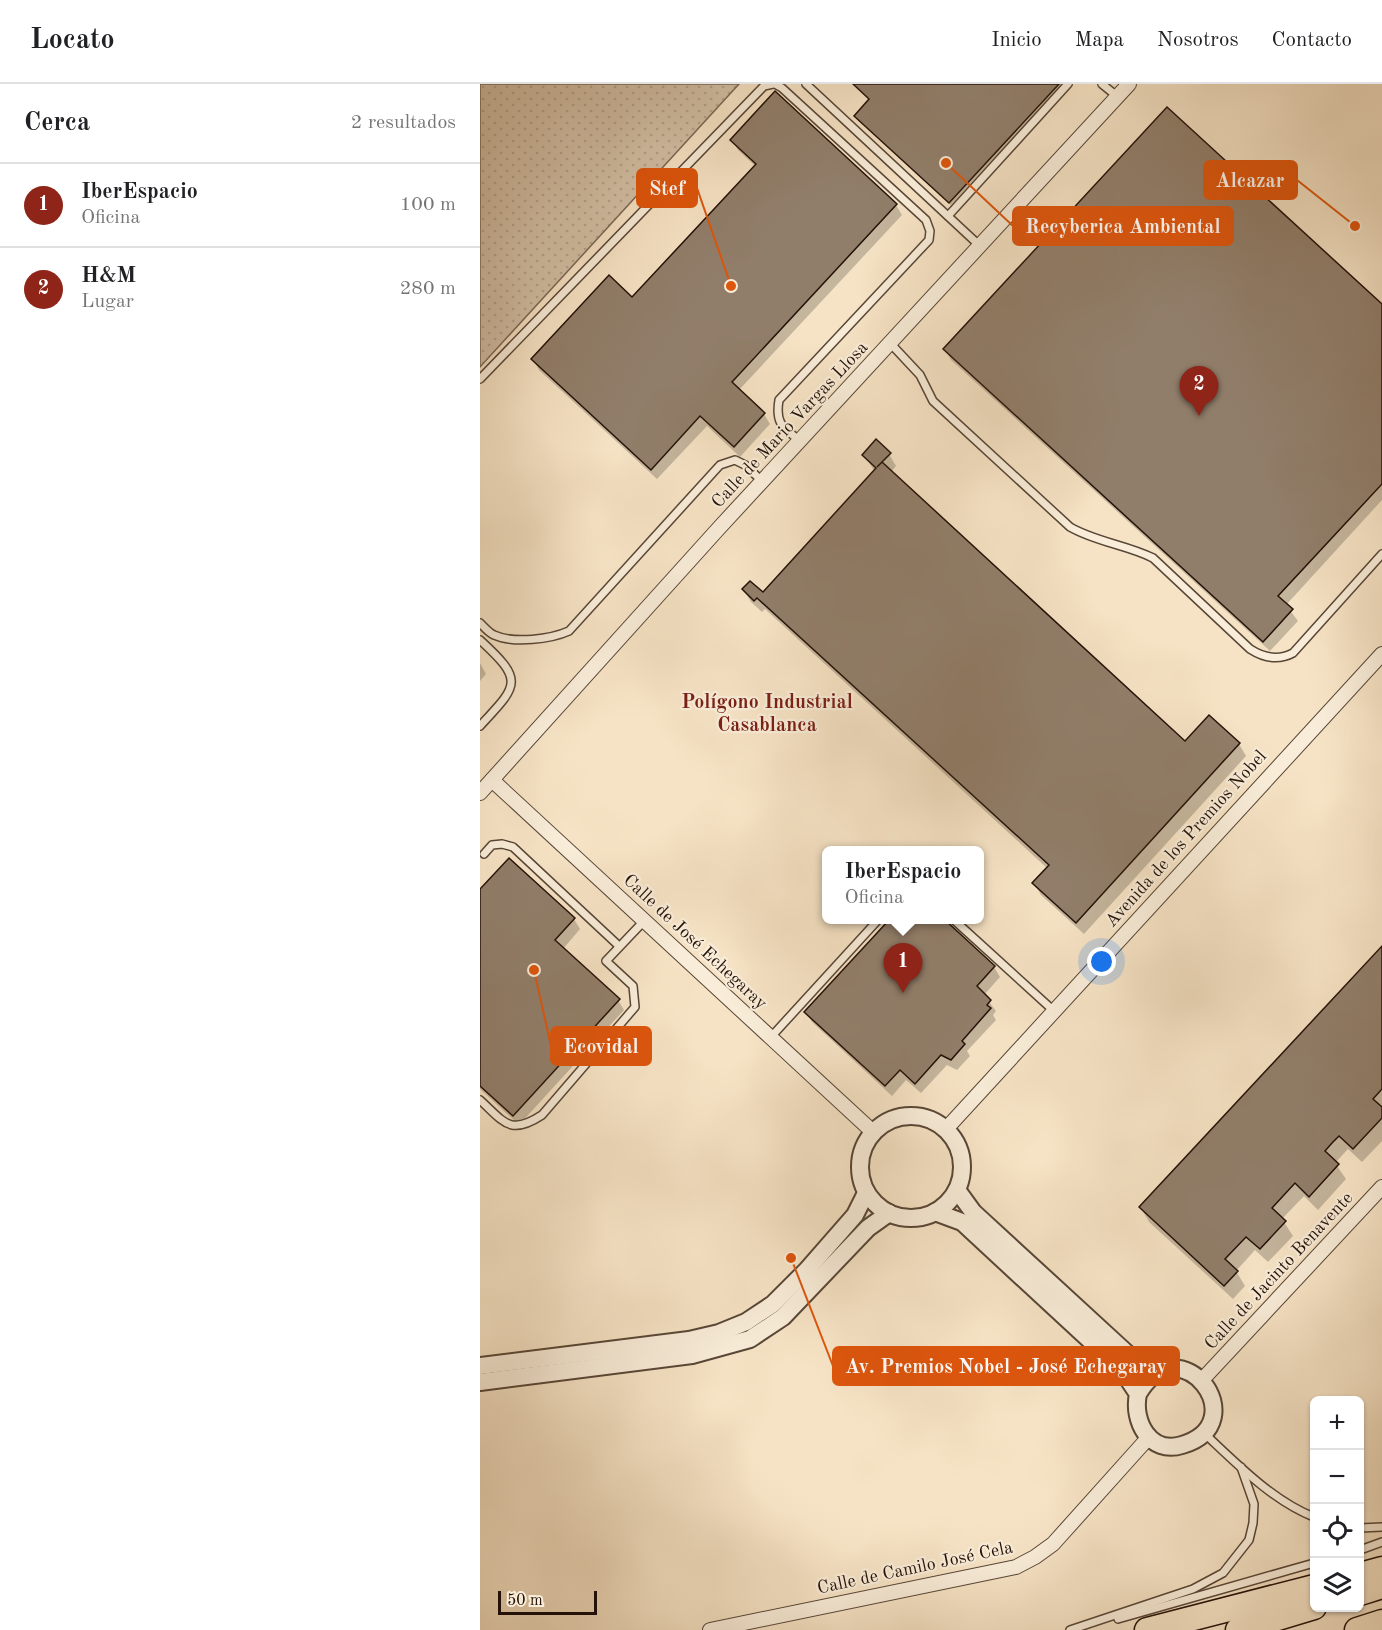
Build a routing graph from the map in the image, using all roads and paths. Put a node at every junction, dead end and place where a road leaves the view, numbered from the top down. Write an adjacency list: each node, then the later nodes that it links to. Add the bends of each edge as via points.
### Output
1 (774, 84): 10 (lane, via 764,87); 11 (lane, via 926,220 930,231 929,240 779,400 777,414 781,425)
2 (806, 84): 7 (lane)
3 (1068, 84): 7 (lane)
4 (1102, 84): 6 (lane)
5 (1129, 84): 6 (street, Calle de Mario Vargas Llosa)
6 (1118, 97): 8 (street, Calle de Mario Vargas Llosa)
7 (948, 216): 8 (lane)
8 (981, 246): 9 (street, Calle de Mario Vargas Llosa)
9 (891, 344): 11 (street, Calle de Mario Vargas Llosa); 13 (lane, via 920,375 933,401 1070,527 1153,558 1261,656 1285,658 1293,653)
10 (480, 379)
11 (800, 441): 12 (street, Calle de Mario Vargas Llosa)
12 (763, 482): 14 (lane, via 735,460 720,465 569,631 556,637 509,639 494,635); 18 (street, Calle de Mario Vargas Llosa)
13 (1382, 554)
14 (480, 623)
15 (480, 640): 17 (lane, via 503,661 512,674 512,686 508,696)
16 (1382, 654): 25 (street, Avenida de los Premios Nobel)
17 (480, 726)
18 (492, 780): 19 (street, Calle de Mario Vargas Llosa); 21 (street, Calle de José Echegaray)
19 (480, 793)
20 (481, 854): 24 (lane, via 492,845 513,847)
21 (644, 920): 24 (lane); 26 (street, Calle de José Echegaray)
22 (874, 924): 26 (lane)
23 (958, 924): 25 (lane)
24 (619, 946): 27 (lane, via 606,961 633,986 635,1007 543,1115 529,1124 506,1124)
25 (1055, 1012): 28 (street, Avenida de los Premios Nobel)
26 (771, 1037): 29 (street, Calle de José Echegaray)
27 (480, 1100)
28 (946, 1129): 29 (street, via 933,1120 901,1116); 31 (street, via 961,1155 962,1173)
29 (873, 1132): 32 (street, via 859,1162)
30 (1382, 1187): 37 (street, Calle de Jacinto Benavente)
31 (957, 1190): 33 (street); 36 (street, via 981,1220 1133,1359)
32 (866, 1193): 34 (street); 35 (street, via 855,1215 806,1271 773,1304 746,1322 689,1340)
33 (935, 1212): 34 (street, via 916,1218); 39 (street, via 962,1222 1122,1370)
34 (889, 1213): 38 (street, via 868,1228 783,1317 750,1339 692,1355)
35 (480, 1366)
36 (1157, 1374): 37 (street, via 1179,1369); 39 (street)
37 (1202, 1380): 40 (street, via 1214,1407)
38 (480, 1382)
39 (1138, 1394): 41 (street, via 1136,1416)
40 (1205, 1433): 41 (street, via 1179,1447); 42 (lane)
41 (1149, 1437): 56 (street, Calle de Camilo José Cela, via 1053,1544 1016,1567)
42 (1241, 1467): 43 (lane); 57 (lane, via 1254,1504 1254,1523 1249,1540 1223,1573 1193,1589)
43 (1310, 1516)
44 (1382, 1527): 45 (lane)
45 (1364, 1528)
46 (1382, 1542): 47 (lane)
47 (1364, 1548)
48 (1310, 1564): 58 (lane)
49 (1382, 1569): 50 (highway)
50 (1364, 1574)
51 (1382, 1586): 53 (highway)
52 (1310, 1588): 59 (highway)
53 (1364, 1591)
54 (1310, 1608): 60 (highway)
55 (1382, 1622): 61 (highway)
56 (710, 1630)
57 (1070, 1630)
58 (1076, 1630)
59 (1147, 1630)
60 (1238, 1630)
61 (1357, 1630)

